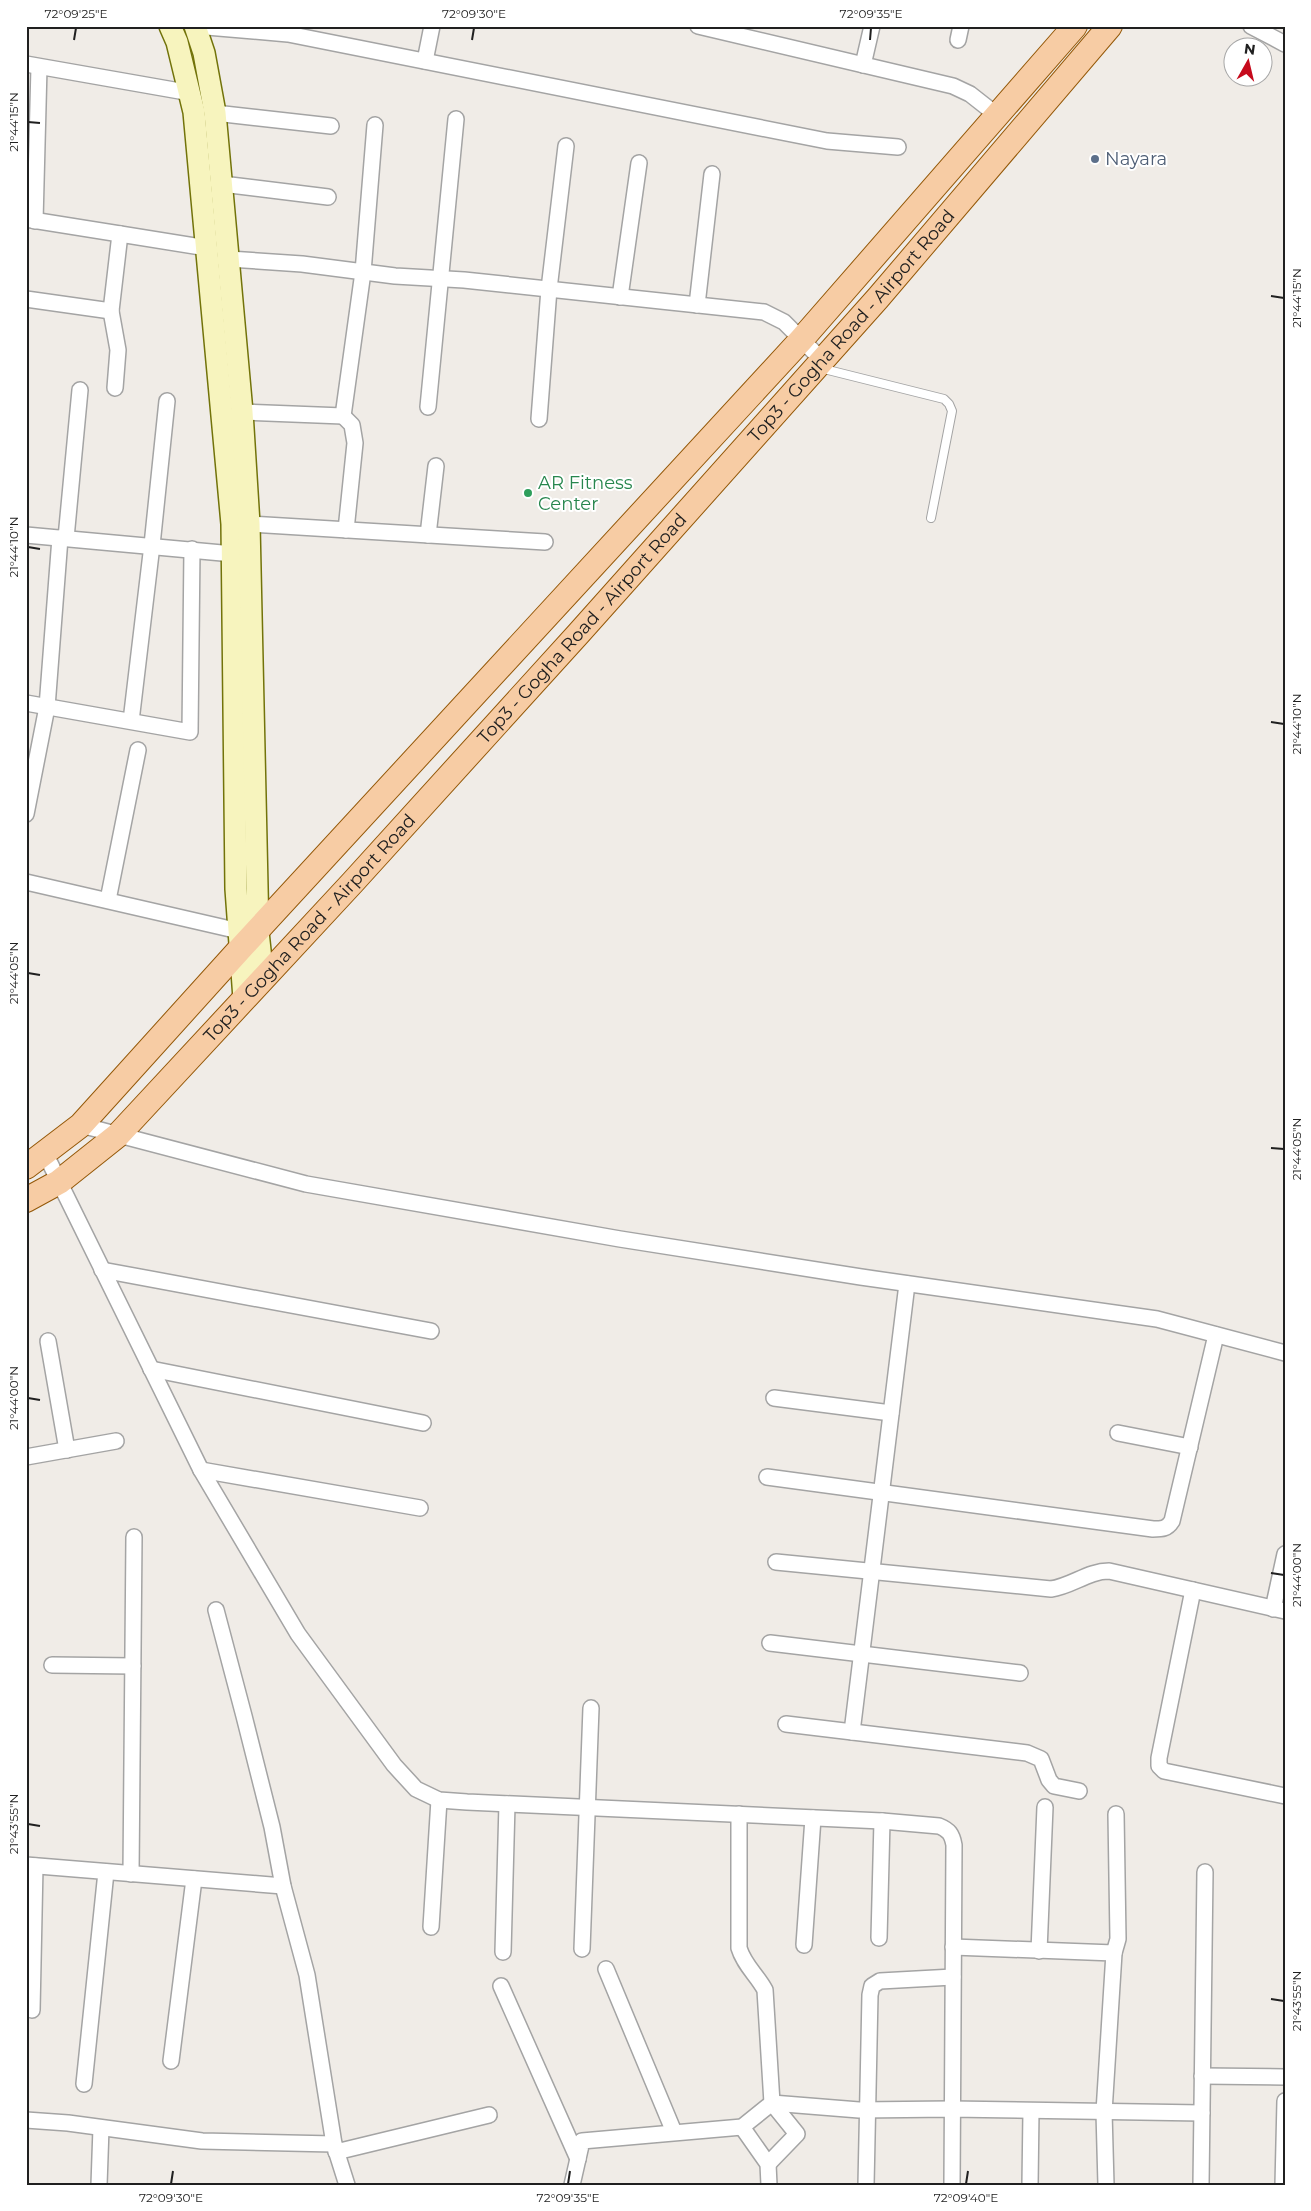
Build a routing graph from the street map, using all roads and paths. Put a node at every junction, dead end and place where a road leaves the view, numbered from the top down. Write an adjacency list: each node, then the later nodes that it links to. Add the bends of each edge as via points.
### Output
1 (170, 26): 13 (street)
2 (195, 26): 10 (street, via 288,34); 14 (street, via 204,53)
3 (432, 26): 10 (street)
4 (698, 26): 11 (street)
5 (872, 26): 11 (street)
6 (1075, 26): 15 (main road)
7 (1110, 26): 37 (main road, Top3 - Gogha Road - Airport Road)
8 (1251, 26): 9 (street)
9 (1285, 44)
10 (426, 61): 20 (street, via 827,141)
11 (863, 65): 15 (street, via 952,86 970,94)
12 (32, 66): 13 (street); 25 (street)
13 (190, 93): 27 (street)
14 (215, 113): 18 (street); 23 (street)
15 (998, 116): 36 (main road)
16 (456, 119): 30 (street)
17 (375, 125): 29 (street)
18 (331, 126)
19 (566, 146): 31 (street)
20 (898, 147)
21 (639, 163): 32 (street)
22 (712, 174): 34 (street)
23 (222, 184): 24 (street); 28 (street)
24 (328, 197)
25 (31, 220): 26 (street)
26 (120, 234): 27 (street); 35 (street)
27 (207, 248): 55 (street)
28 (228, 259): 29 (street); 42 (street)
29 (363, 272): 30 (street); 43 (street)
30 (440, 279): 31 (street); 41 (street)
31 (549, 289): 32 (street); 44 (street)
32 (620, 297): 34 (street)
33 (26, 298): 35 (street)
34 (697, 305): 36 (street, via 764,312 777,317)
35 (111, 311): 38 (street, via 118,350)
36 (802, 340): 37 (street); 63 (main road)
37 (819, 363): 46 (lane, via 944,399 949,404 952,410); 64 (main road, Top3 - Gogha Road - Airport Road, via 579,633)
38 (115, 388)
39 (80, 390): 51 (street)
40 (167, 401): 53 (street)
41 (428, 407)
42 (242, 412): 43 (street); 47 (street)
43 (343, 416): 48 (street, via 352,425 355,443)
44 (539, 419)
45 (436, 466): 50 (street)
46 (930, 518)
47 (249, 524): 48 (street); 63 (street)
48 (346, 530): 50 (street)
49 (26, 535): 51 (street)
50 (428, 535): 52 (street)
51 (63, 538): 53 (street); 57 (street)
52 (545, 542)
53 (152, 546): 54 (street); 58 (street)
54 (192, 549): 55 (street); 58 (street, via 190,732)
55 (233, 554): 63 (street, via 236,889)
56 (26, 703): 57 (street)
57 (47, 707): 58 (street); 60 (street)
58 (130, 721)
59 (138, 750): 62 (street)
60 (26, 814)
61 (26, 882): 62 (street)
62 (108, 900): 63 (street)
63 (246, 937): 64 (street); 65 (street); 66 (main road)
64 (263, 978): 65 (main road, Top3 - Gogha Road - Airport Road)
65 (244, 999): 67 (main road, Top3 - Gogha Road - Airport Road)
66 (81, 1125): 67 (street); 68 (main road)
67 (118, 1135): 70 (main road, Top3 - Gogha Road - Airport Road); 73 (street, via 306,1184 620,1239)
68 (45, 1152): 69 (main road); 70 (street)
69 (26, 1167)
70 (60, 1182): 71 (main road, Top3 - Gogha Road - Airport Road); 72 (street)
71 (26, 1200)
72 (102, 1270): 74 (street); 78 (street)
73 (907, 1284): 75 (street, via 1157,1319); 80 (street)
74 (431, 1331)
75 (1216, 1335): 77 (street); 84 (street)
76 (48, 1340): 85 (street)
77 (1285, 1353)
78 (151, 1369): 81 (street); 87 (street)
79 (774, 1398): 80 (street)
80 (891, 1413): 89 (street)
81 (423, 1423)
82 (1118, 1433): 84 (street)
83 (116, 1441): 85 (street)
84 (1190, 1447): 89 (street, via 1172,1522 1163,1529)
85 (66, 1450): 86 (street)
86 (26, 1457)
87 (200, 1470): 90 (street); 108 (street, via 298,1634 394,1765 416,1789)
88 (767, 1478): 89 (street)
89 (882, 1492): 94 (street)
90 (420, 1508)
91 (134, 1537): 101 (street)
92 (1285, 1554): 97 (street)
93 (776, 1562): 94 (street)
94 (872, 1573): 95 (street, via 1050,1589 1073,1584 1099,1571 1109,1571); 99 (street)
95 (1193, 1590): 97 (street); 107 (street, via 1159,1766 1164,1771)
96 (216, 1610): 121 (street, via 272,1827)
97 (1279, 1610)
98 (770, 1643): 99 (street)
99 (862, 1654): 102 (street); 105 (street)
100 (52, 1665): 101 (street)
101 (133, 1666): 119 (street)
102 (1020, 1673)
103 (591, 1708): 110 (street)
104 (786, 1724): 105 (street)
105 (852, 1732): 106 (street, via 1027,1753 1041,1759 1054,1786)
106 (1079, 1791)
107 (1285, 1796)
108 (439, 1800): 109 (street); 122 (street)
109 (507, 1804): 110 (street); 128 (street)
110 (587, 1807): 112 (street); 126 (street)
111 (1045, 1807): 127 (street)
112 (738, 1814): 114 (street); 139 (street, via 739,1948 742,1959 765,1990)
113 (1116, 1814): 129 (street, via 1118,1940)
114 (812, 1818): 115 (street); 124 (street)
115 (882, 1821): 123 (street); 125 (street, via 939,1826 948,1829 952,1836)
116 (31, 1866): 117 (street); 133 (street)
117 (106, 1872): 119 (street); 137 (street)
118 (1205, 1872): 135 (street)
119 (131, 1874): 120 (street)
120 (194, 1879): 121 (street); 134 (street)
121 (283, 1886): 150 (street, via 307,1975)
122 (431, 1927)
123 (879, 1938)
124 (804, 1945)
125 (953, 1947): 127 (street); 131 (street)
126 (582, 1949)
127 (1039, 1951): 129 (street)
128 (503, 1952)
129 (1114, 1953): 143 (street)
130 (606, 1969): 149 (street)
131 (953, 1977): 140 (street); 141 (street, via 880,1980 872,1986)
132 (501, 1986): 151 (street)
133 (32, 2010)
134 (171, 2061)
135 (1202, 2076): 136 (street); 144 (street)
136 (1285, 2077)
137 (84, 2084)
138 (1285, 2100): 162 (street)
139 (772, 2103): 141 (street); 147 (street); 152 (street, via 797,2134)
140 (951, 2109): 141 (street); 142 (street); 158 (street)
141 (866, 2110): 157 (street)
142 (1031, 2111): 143 (street); 159 (street)
143 (1104, 2112): 144 (street); 160 (street)
144 (1202, 2113): 161 (street)
145 (489, 2115): 150 (street)
146 (26, 2120): 148 (street)
147 (742, 2127): 149 (street); 152 (street)
148 (101, 2128): 150 (street, via 202,2141); 153 (street)
149 (674, 2132): 151 (street, via 582,2141)
150 (335, 2148): 154 (street)
151 (578, 2159): 155 (street)
152 (768, 2164): 156 (street)
153 (99, 2185)
154 (346, 2185)
155 (572, 2185)
156 (768, 2185)
157 (866, 2185)
158 (952, 2185)
159 (1030, 2185)
160 (1106, 2185)
161 (1201, 2185)
162 (1283, 2185)

